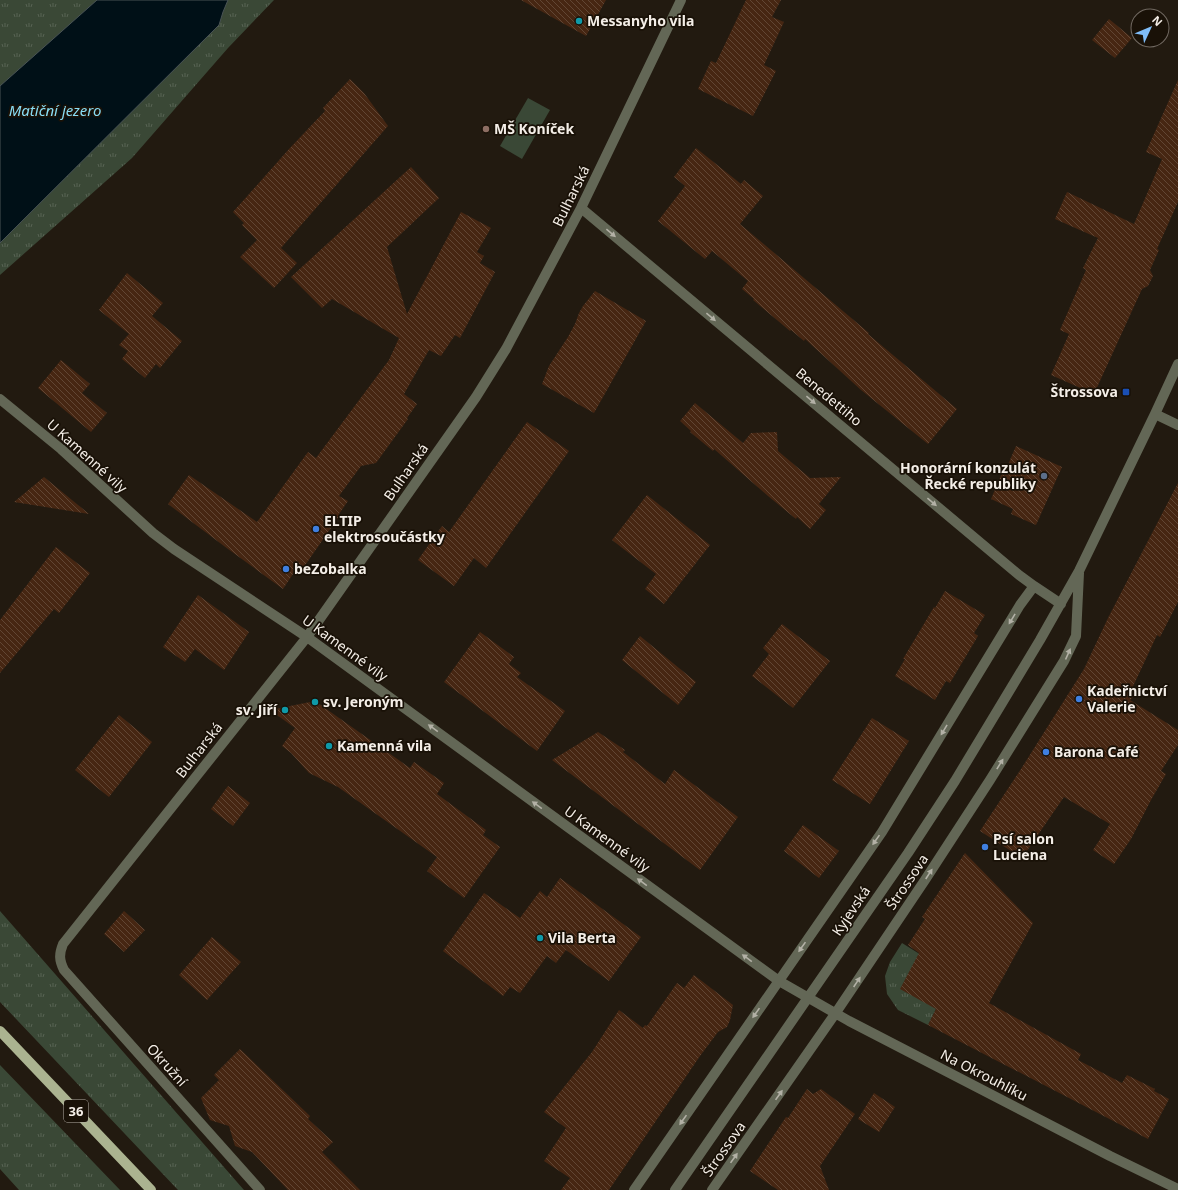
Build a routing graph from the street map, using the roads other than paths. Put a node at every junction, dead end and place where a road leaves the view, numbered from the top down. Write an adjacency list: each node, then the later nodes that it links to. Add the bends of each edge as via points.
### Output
1 (681, 0): 2 (street, Bulharská)
2 (581, 208): 8 (street, Benedettiho, one-way to 8); 10 (street, Bulharská, via 506,349 476,397)
3 (1178, 364): 5 (street, Štrossova)
4 (0, 399): 10 (street, U Kamenné vily, via 66,453 153,533)
5 (1156, 414): 6 (street); 7 (street, Štrossova)
6 (1178, 425)
7 (1079, 570): 9 (street, Štrossova); 14 (street, Štrossova, one-way to 7, via 943,853 1064,661 1076,636)
8 (1034, 586): 9 (street, Benedettiho); 13 (street, one-way to 13, via 882,832)
9 (1061, 604): 11 (street, Štrossova)
10 (307, 637): 12 (street, Bulharská, via 63,944); 13 (street, U Kamenné vily, one-way to 10)
11 (1040, 640): 20 (street, Kyjevská, via 955,781 908,853)
12 (59, 956): 18 (street, Okružní, via 64,970)
13 (779, 981): 14 (street, Na Okrouhlíku); 19 (street, one-way to 19)
14 (835, 1014): 16 (street, Na Okrouhlíku, via 1103,1153); 21 (street, Štrossova, one-way to 14)
15 (0, 1031): 17 (main road, 36)
16 (1178, 1189)
17 (151, 1190)
18 (260, 1190)
19 (634, 1190)
20 (675, 1190)
21 (712, 1190)

